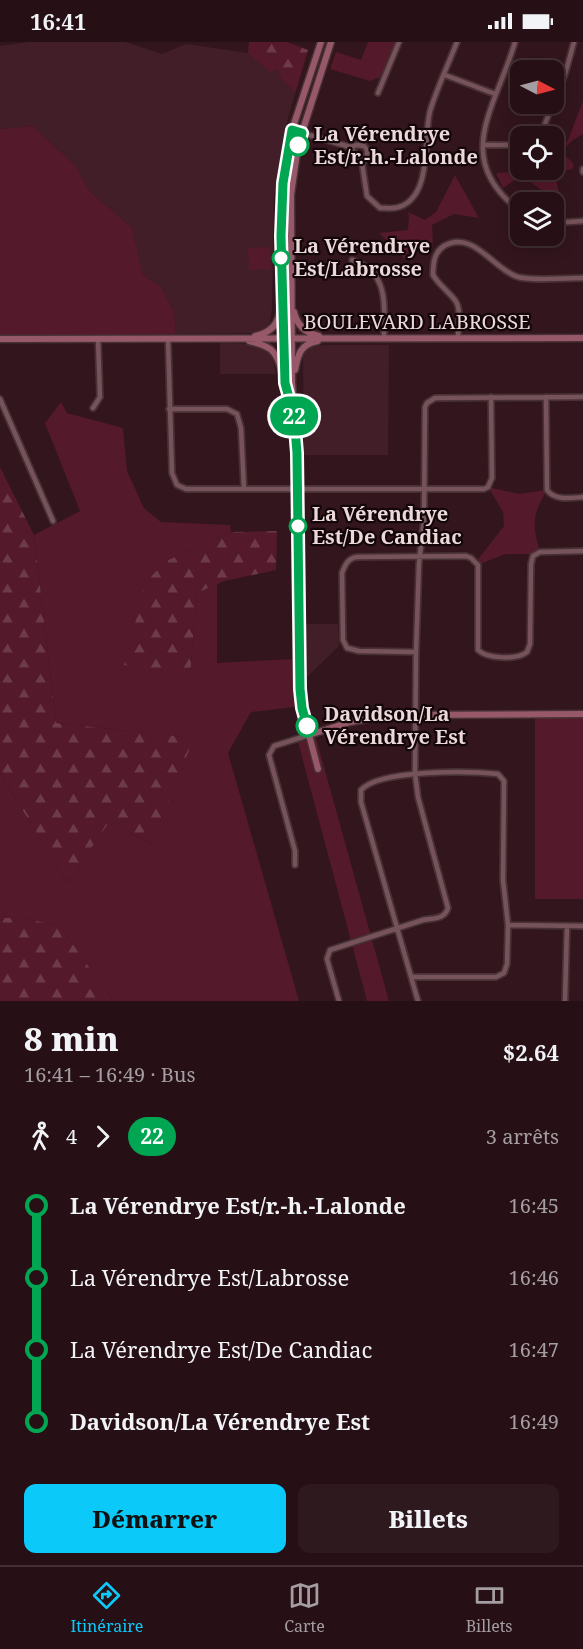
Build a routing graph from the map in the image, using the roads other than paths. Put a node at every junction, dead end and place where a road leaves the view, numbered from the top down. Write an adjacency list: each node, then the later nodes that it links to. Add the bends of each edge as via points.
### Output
1 (321, 42): 11 (main road)
2 (331, 42): 12 (main road)
3 (399, 42): 9 (street)
4 (457, 42): 7 (street)
5 (515, 42): 10 (street)
6 (574, 42): 8 (street)
7 (445, 75): 10 (street); 16 (street, via 430,112 425,171 410,199 397,208 380,208 367,196)
8 (564, 76)
9 (378, 93)
10 (495, 94): 13 (street)
11 (292, 130): 12 (street); 22 (main road, via 282,198)
12 (302, 133): 15 (street); 23 (main road, via 291,195)
13 (483, 145): 14 (street); 17 (street, via 487,170)
14 (510, 145)
15 (350, 147): 16 (street); 16 (street, via 364,146 368,150)
16 (362, 163)
17 (510, 202)
18 (583, 221): 19 (street)
19 (564, 222)
20 (352, 260): 33 (street, via 365,264 380,282)
21 (583, 278): 25 (street, via 520,278 473,246 446,245 435,257 433,275 458,308)
22 (282, 293): 24 (main road, via 280,314 273,327 261,335); 30 (main road)
23 (292, 298): 31 (main road); 32 (main road, via 295,319 302,328 316,336)
24 (239, 338): 29 (main road, BOULEVARD LABROSSE); 30 (main road, BOULEVARD LABROSSE); 35 (main road, via 272,350)
25 (458, 338): 26 (main road, BOULEVARD LABROSSE); 33 (main road, BOULEVARD LABROSSE)
26 (583, 338)
27 (0, 339): 28 (main road, BOULEVARD LABROSSE)
28 (98, 339): 29 (main road, BOULEVARD LABROSSE); 40 (street, via 100,397)
29 (168, 339): 41 (street)
30 (283, 339): 31 (main road, BOULEVARD LABROSSE); 35 (main road)
31 (292, 339): 32 (main road, BOULEVARD LABROSSE); 34 (main road)
32 (335, 339): 33 (main road, BOULEVARD LABROSSE); 34 (main road, via 303,346)
33 (384, 339)
34 (292, 382): 42 (main road)
35 (285, 383): 42 (main road)
36 (491, 397): 37 (street); 45 (street, via 435,398 427,403); 45 (street, via 489,487)
37 (546, 397): 38 (street); 46 (street, via 547,490 556,497)
38 (583, 397)
39 (0, 399): 47 (street)
40 (93, 408)
41 (169, 409): 43 (street, via 227,409 237,414); 43 (street, via 176,484 186,489)
42 (294, 416): 44 (main road)
43 (244, 489): 44 (street)
44 (298, 490): 45 (street); 53 (main road, via 300,689)
45 (423, 490): 49 (street)
46 (583, 497)
47 (53, 520)
48 (583, 551): 49 (street, via 540,552 533,556 530,644 527,652 517,657 484,655 478,650 476,562 466,556)
49 (420, 556): 50 (street); 50 (street, via 353,558 342,573 343,640 347,648)
50 (416, 652): 52 (street)
51 (583, 714): 52 (main road)
52 (415, 715): 53 (main road, via 369,718); 55 (street)
53 (309, 735): 54 (main road); 56 (street, via 274,746 269,755 295,851)
54 (318, 769)
55 (415, 773): 57 (street, via 495,773 503,778 503,880); 60 (street, via 417,797 448,908 438,918); 60 (street, via 368,784 360,793)
56 (295, 865)
57 (508, 926): 58 (street); 61 (street, via 507,964 501,975)
58 (567, 926): 59 (street); 64 (street)
59 (583, 926)
60 (397, 928): 61 (street); 62 (street, via 330,950 328,963)
61 (412, 977): 63 (street)
62 (339, 1001)
63 (418, 1001)
64 (566, 1001)

